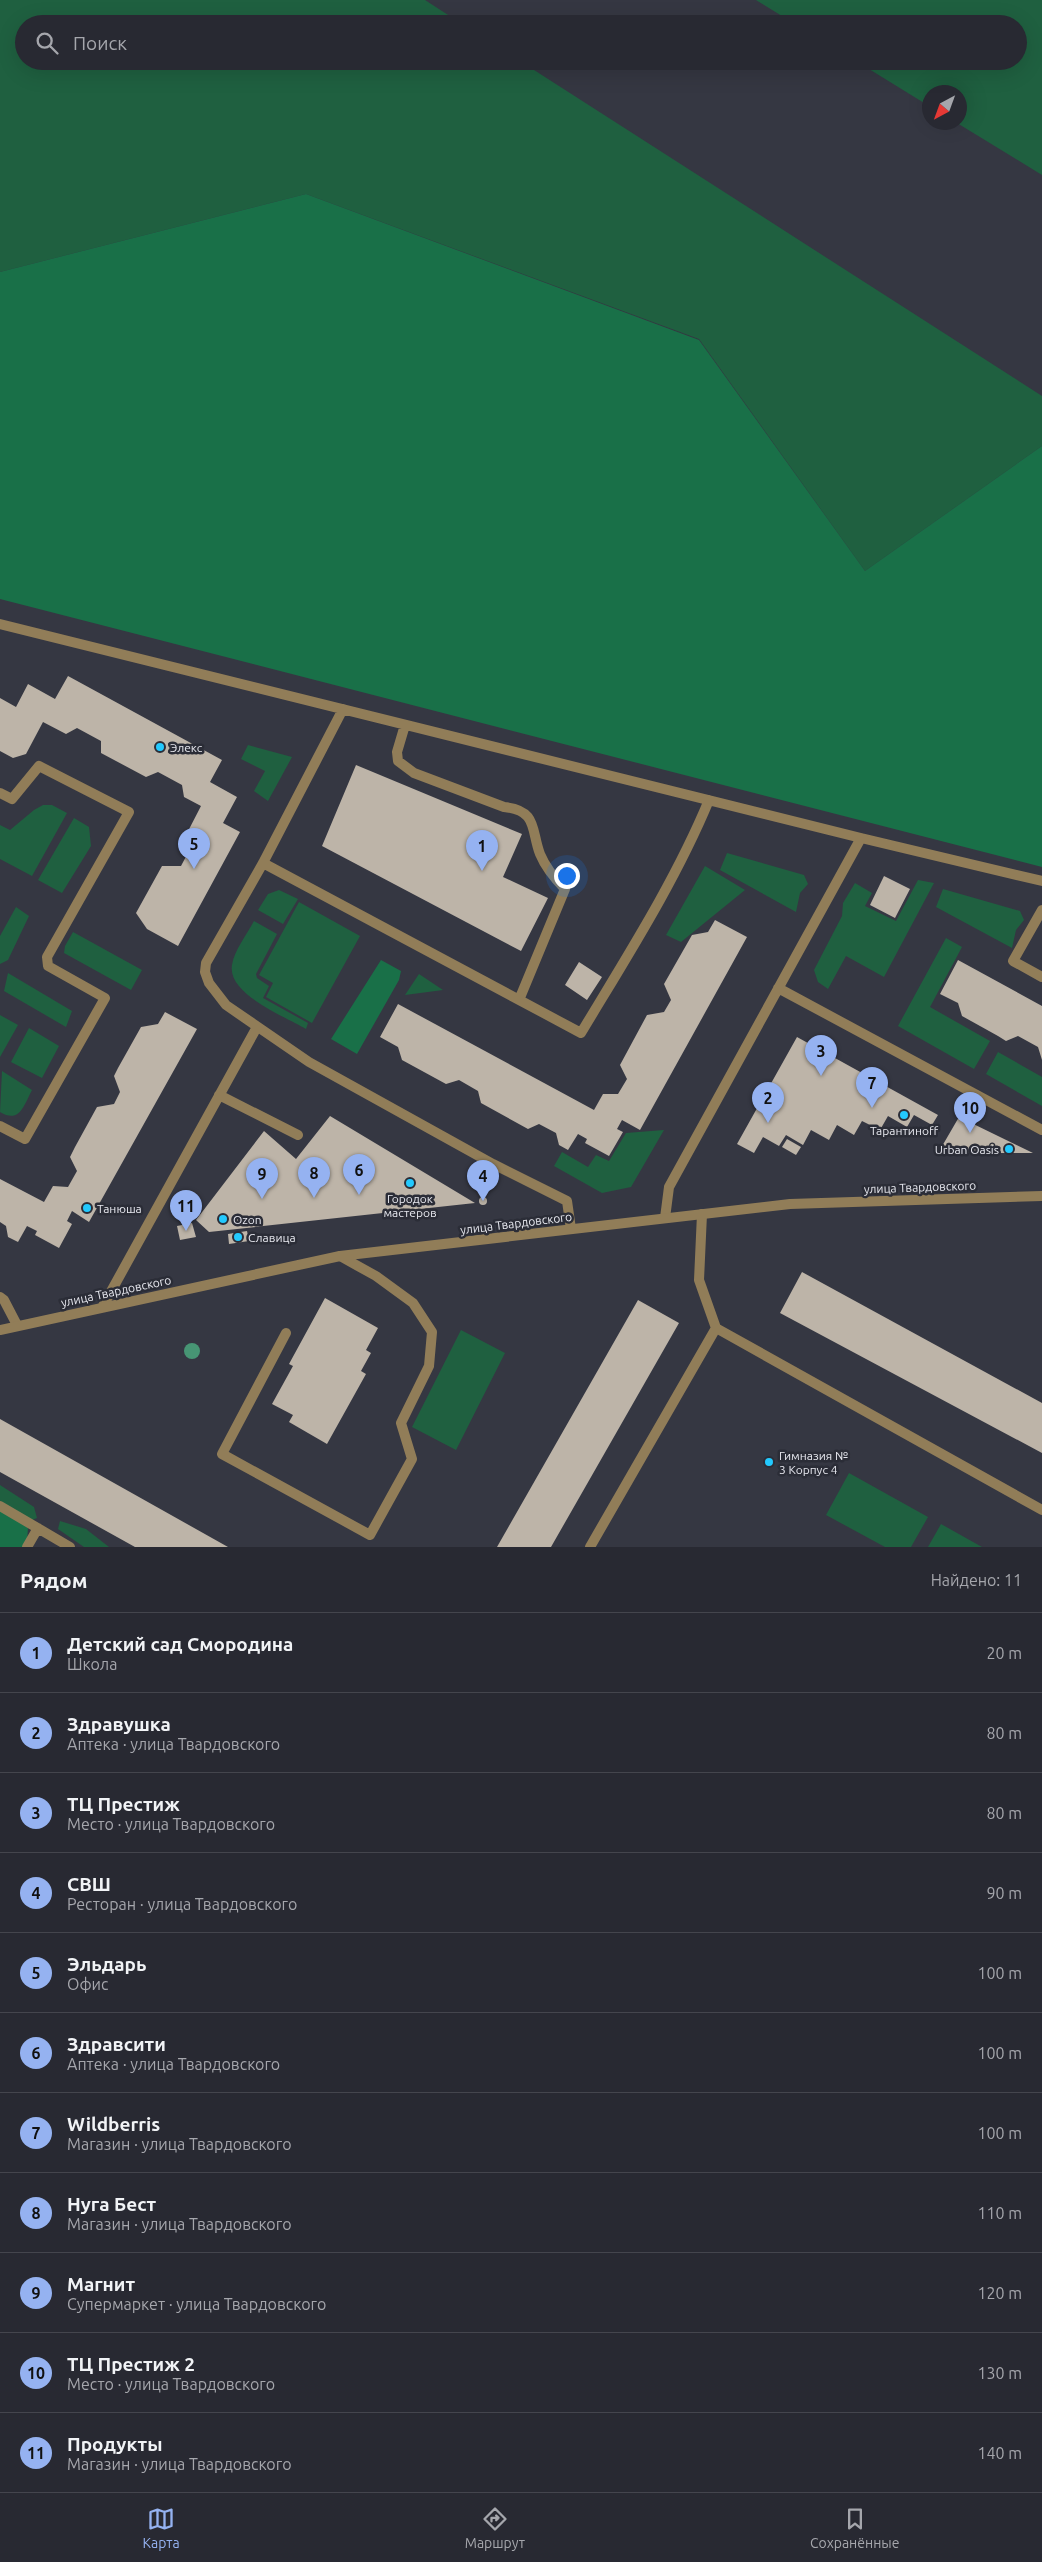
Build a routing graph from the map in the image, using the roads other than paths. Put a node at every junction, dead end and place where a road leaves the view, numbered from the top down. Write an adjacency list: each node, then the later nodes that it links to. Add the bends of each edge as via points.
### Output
1 (0, 624): 2 (street)
2 (343, 709): 3 (street); 7 (street)
3 (405, 724): 5 (street); 12 (street, via 397,752 398,761 414,773 514,808 528,816 541,858 566,889)
4 (0, 793): 15 (street, via 12,799 39,766 128,812 47,957 48,966 105,998 25,1139)
5 (709, 800): 6 (street); 12 (street, via 672,875 581,1033)
6 (861, 838): 8 (street); 11 (street)
7 (263, 864): 12 (street); 13 (street, via 206,963 205,972 209,983 226,1005)
8 (1042, 881)
9 (1042, 910): 10 (street, via 1013,962)
10 (1042, 977)
11 (778, 988): 16 (street); 20 (street, via 669,1187)
12 (518, 1000)
13 (257, 1027): 14 (street); 21 (street, via 309,1062 493,1164 567,1201)
14 (219, 1095): 17 (street); 24 (street)
15 (0, 1126)
16 (1042, 1130)
17 (298, 1134)
18 (1042, 1196): 19 (street, улица Твардовского, via 790,1204)
19 (702, 1214): 20 (street, улица Твардовского); 26 (street, via 699,1280)
20 (665, 1218): 21 (street, улица Твардовского)
21 (571, 1229): 22 (street, улица Твардовского)
22 (340, 1256): 24 (street, улица Твардовского); 28 (street, via 376,1276 413,1303 432,1332 429,1366 401,1424 412,1458 370,1535 222,1454)
23 (0, 1297): 25 (street)
24 (103, 1306): 25 (street, улица Твардовского)
25 (17, 1325): 27 (street, улица Твардовского)
26 (716, 1328): 30 (street); 34 (street)
27 (0, 1330)
28 (286, 1333)
29 (0, 1506): 31 (street)
30 (1042, 1510)
31 (38, 1528): 32 (street); 33 (street)
32 (27, 1547)
33 (70, 1547)
34 (590, 1547)

